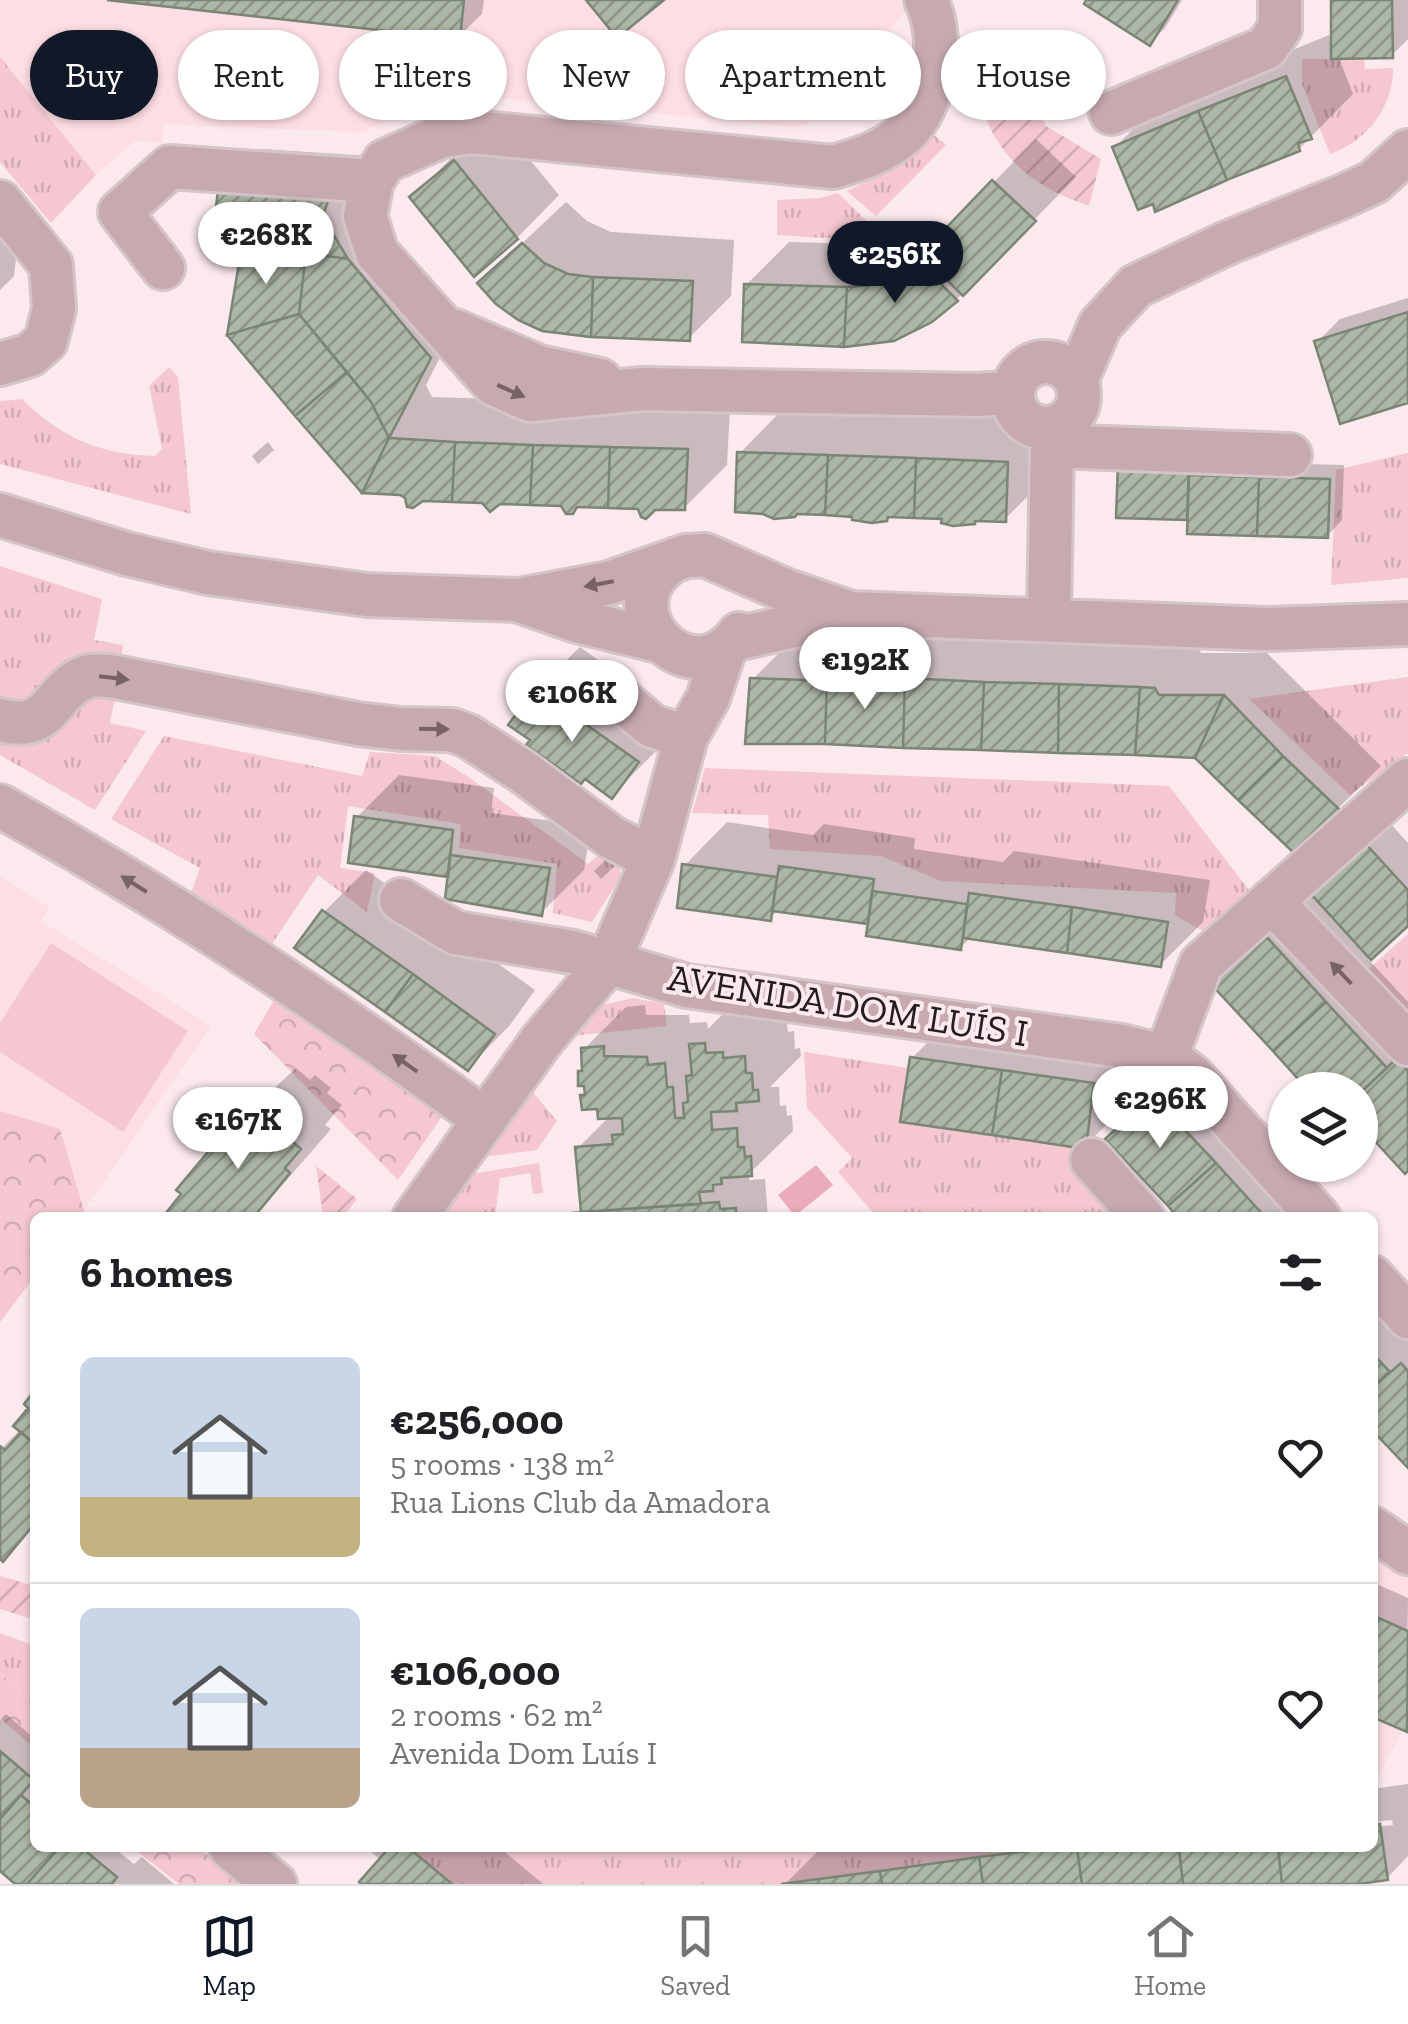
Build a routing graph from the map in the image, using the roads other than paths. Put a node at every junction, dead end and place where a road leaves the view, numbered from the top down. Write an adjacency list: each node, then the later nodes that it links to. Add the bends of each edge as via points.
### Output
1 (926, 0): 5 (street, via 938,43 926,99 906,132 866,158 833,166 473,132 442,136 386,161)
2 (1280, 0): 3 (street, via 1280,28 1266,48)
3 (1111, 113)
4 (1408, 151): 9 (street, via 1374,182 1136,286)
5 (372, 180): 7 (street, via 170,167 120,212); 9 (street, via 365,216 377,253 441,325 539,367 642,389 979,395)
6 (0, 202): 8 (street, via 51,265 54,309 46,340 30,356)
7 (163, 268)
8 (0, 364)
9 (1043, 378): 10 (street, via 1013,403 1025,421)
10 (1051, 437): 11 (street); 17 (street)
11 (1290, 455)
12 (0, 514): 15 (street, via 225,576 367,594)
13 (677, 559): 14 (street, via 704,555); 15 (street, one-way to 15, via 609,583); 20 (street, via 656,576 646,602 646,616)
14 (724, 563): 16 (street); 19 (street, via 747,598 743,626)
15 (519, 600): 20 (street)
16 (851, 613): 17 (street); 19 (street)
17 (1049, 620): 18 (street, via 1268,629)
18 (1408, 624)
19 (730, 644): 20 (street, via 699,657); 23 (street, AVENIDA DOM LUÍS I)
20 (664, 645): 23 (street, AVENIDA DOM LUÍS I, via 680,682)
21 (588, 695): 23 (street, via 621,700 652,726)
22 (0, 720): 26 (street, one-way to 26, via 26,723 46,715 88,676 110,676 358,724 452,730)
23 (686, 737): 26 (street, AVENIDA DOM LUÍS I)
24 (1402, 797): 28 (street)
25 (0, 806): 32 (street, one-way to 25, via 268,966)
26 (653, 860): 29 (street, AVENIDA DOM LUÍS I)
27 (401, 900): 29 (street, AVENIDA DOM LUÍS I, via 456,933)
28 (1272, 901): 30 (street, one-way to 28); 31 (street, via 1201,964)
29 (608, 962): 31 (street, AVENIDA DOM LUÍS I, via 687,986); 32 (street, AVENIDA DOM LUÍS I)
30 (1408, 1044)
31 (1166, 1057): 36 (street, AVENIDA DOM LUÍS I, via 1191,1075)
32 (484, 1119): 34 (street, AVENIDA DOM LUÍS I)
33 (1092, 1160): 35 (street)
34 (418, 1212)
35 (1138, 1212)
36 (1314, 1212)
37 (1378, 1284): 38 (street)
38 (1408, 1317)
39 (1378, 1532): 40 (street)
40 (1408, 1553)
41 (236, 1852): 42 (street)
42 (275, 1884)

